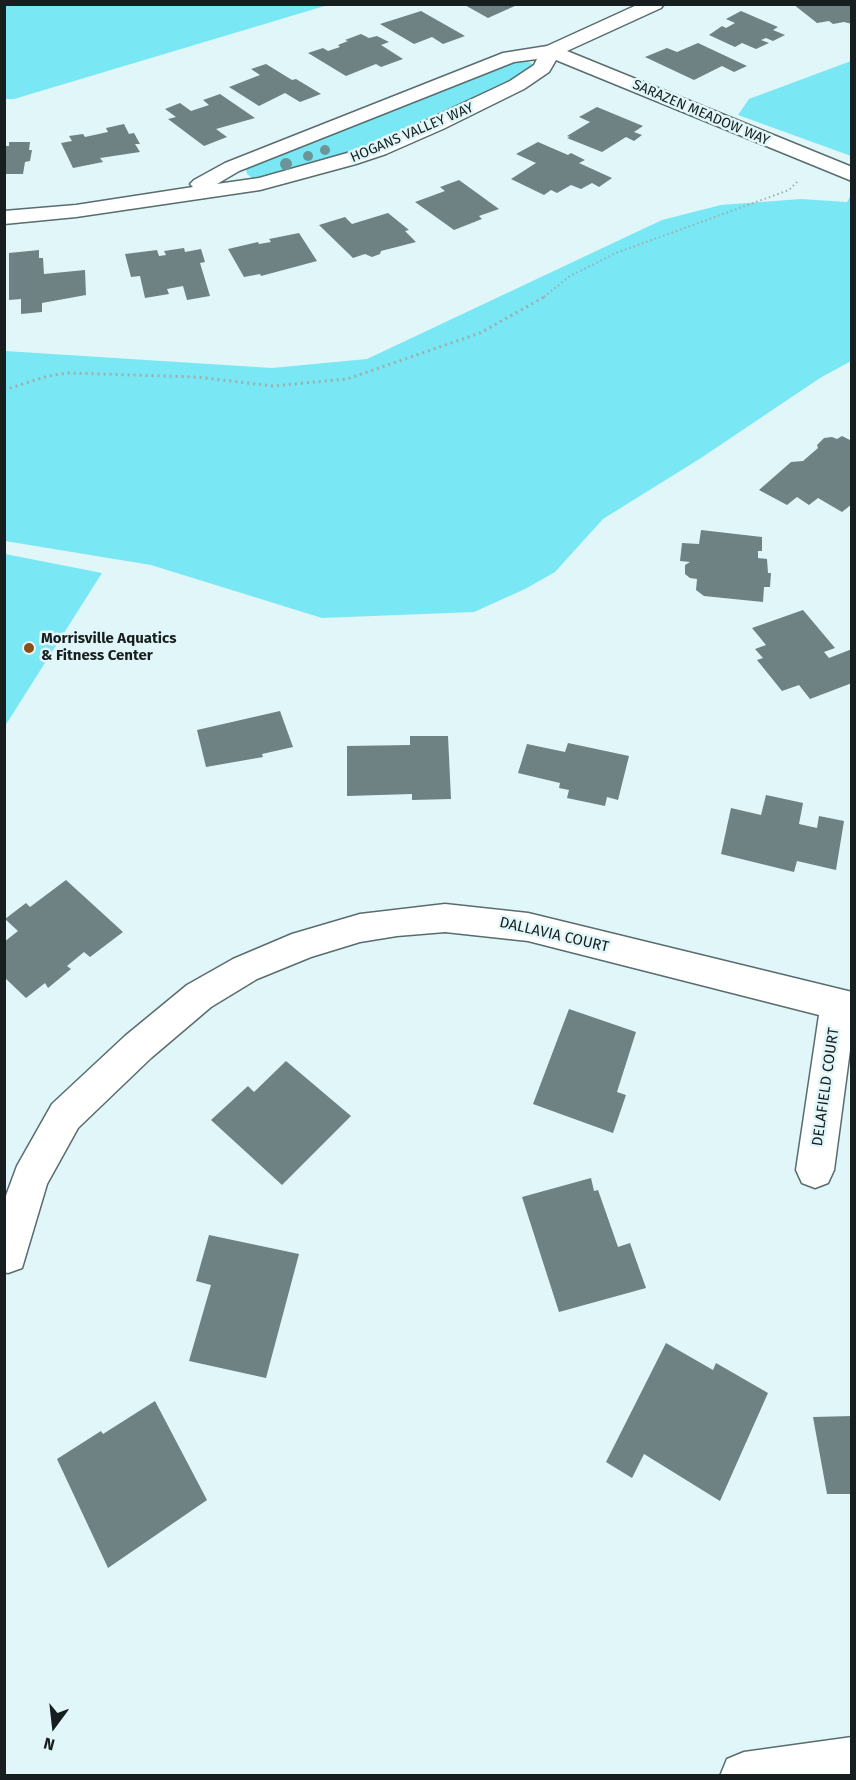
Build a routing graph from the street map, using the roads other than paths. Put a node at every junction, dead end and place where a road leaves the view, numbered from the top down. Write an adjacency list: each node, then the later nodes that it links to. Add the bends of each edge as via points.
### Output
1 (656, 4): 2 (street, HOGANS VALLEY WAY)
2 (551, 51): 3 (street, SARAZEN MEADOW WAY); 4 (street, HOGANS VALLEY WAY, via 510,57 232,167); 4 (street, HOGANS VALLEY WAY, via 542,68 517,85 379,150 260,184)
3 (852, 175)
4 (184, 193): 5 (street, HOGANS VALLEY WAY)
5 (4, 218)
6 (845, 1007): 7 (street, DELAFIELD COURT); 8 (street, DALLAVIA COURT, via 528,927 488,921 445,918 397,922 304,944 245,969 200,996 138,1047 65,1116 30,1179)
7 (815, 1170)
8 (8, 1254)
9 (852, 1761): 10 (street)
10 (744, 1776)

